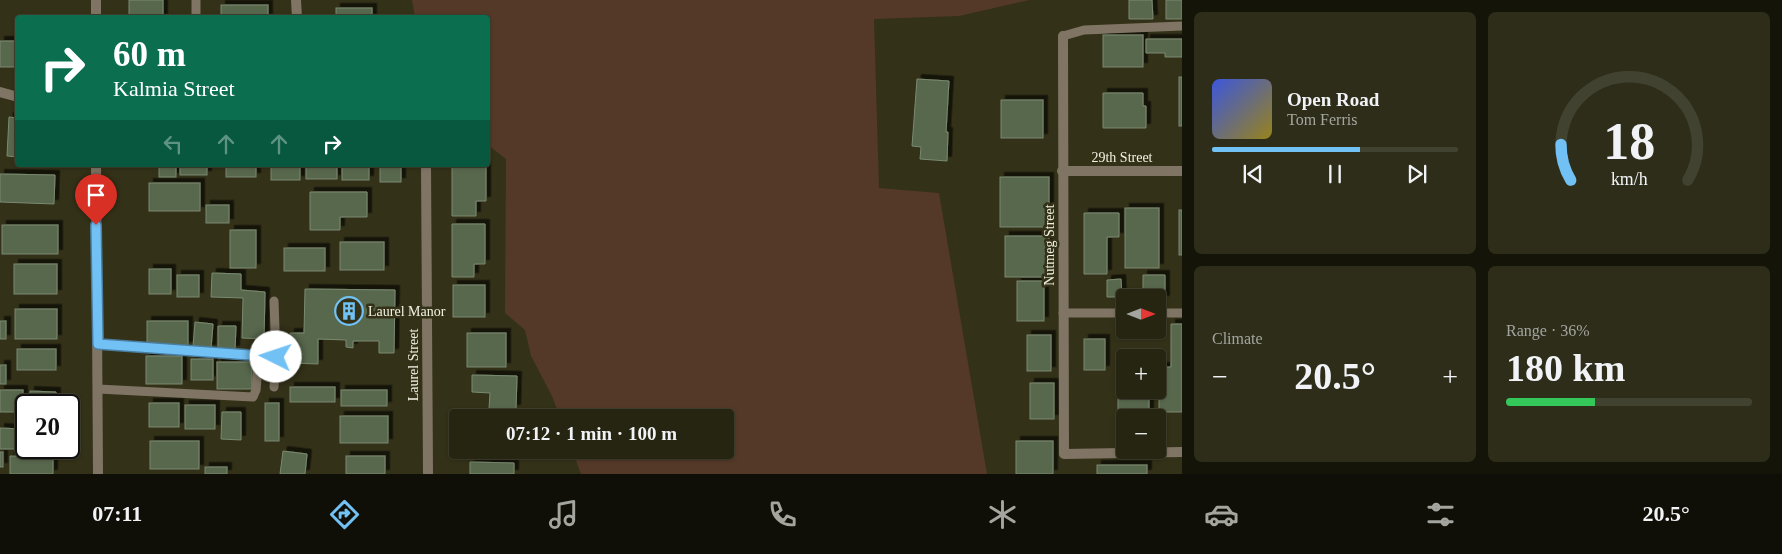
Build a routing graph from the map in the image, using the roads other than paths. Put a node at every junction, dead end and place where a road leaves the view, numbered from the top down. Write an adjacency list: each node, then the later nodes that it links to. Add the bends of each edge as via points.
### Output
1 (96, 0): 4 (street)
2 (196, 0): 5 (lane)
3 (296, 0): 6 (street)
4 (96, 15)
5 (196, 15)
6 (297, 15)
7 (1182, 26): 8 (lane, via 1084,30)
8 (1063, 36): 13 (street, Nutmeg Street)
9 (0, 92): 10 (street)
10 (15, 96)
11 (96, 167): 20 (street)
12 (426, 167): 27 (street, Laurel Street)
13 (1062, 171): 14 (street, 29th Street); 16 (street, Nutmeg Street)
14 (1182, 171)
15 (274, 301): 22 (lane)
16 (1063, 313): 17 (lane); 25 (street, Nutmeg Street, via 1064,454)
17 (1116, 313)
18 (1166, 313): 19 (lane)
19 (1182, 313)
20 (98, 344): 21 (lane); 24 (street)
21 (259, 356): 22 (lane); 24 (lane, via 253,397)
22 (276, 357): 23 (lane)
23 (274, 387)
24 (98, 389): 26 (street)
25 (1182, 452)
26 (98, 474)
27 (428, 474)

